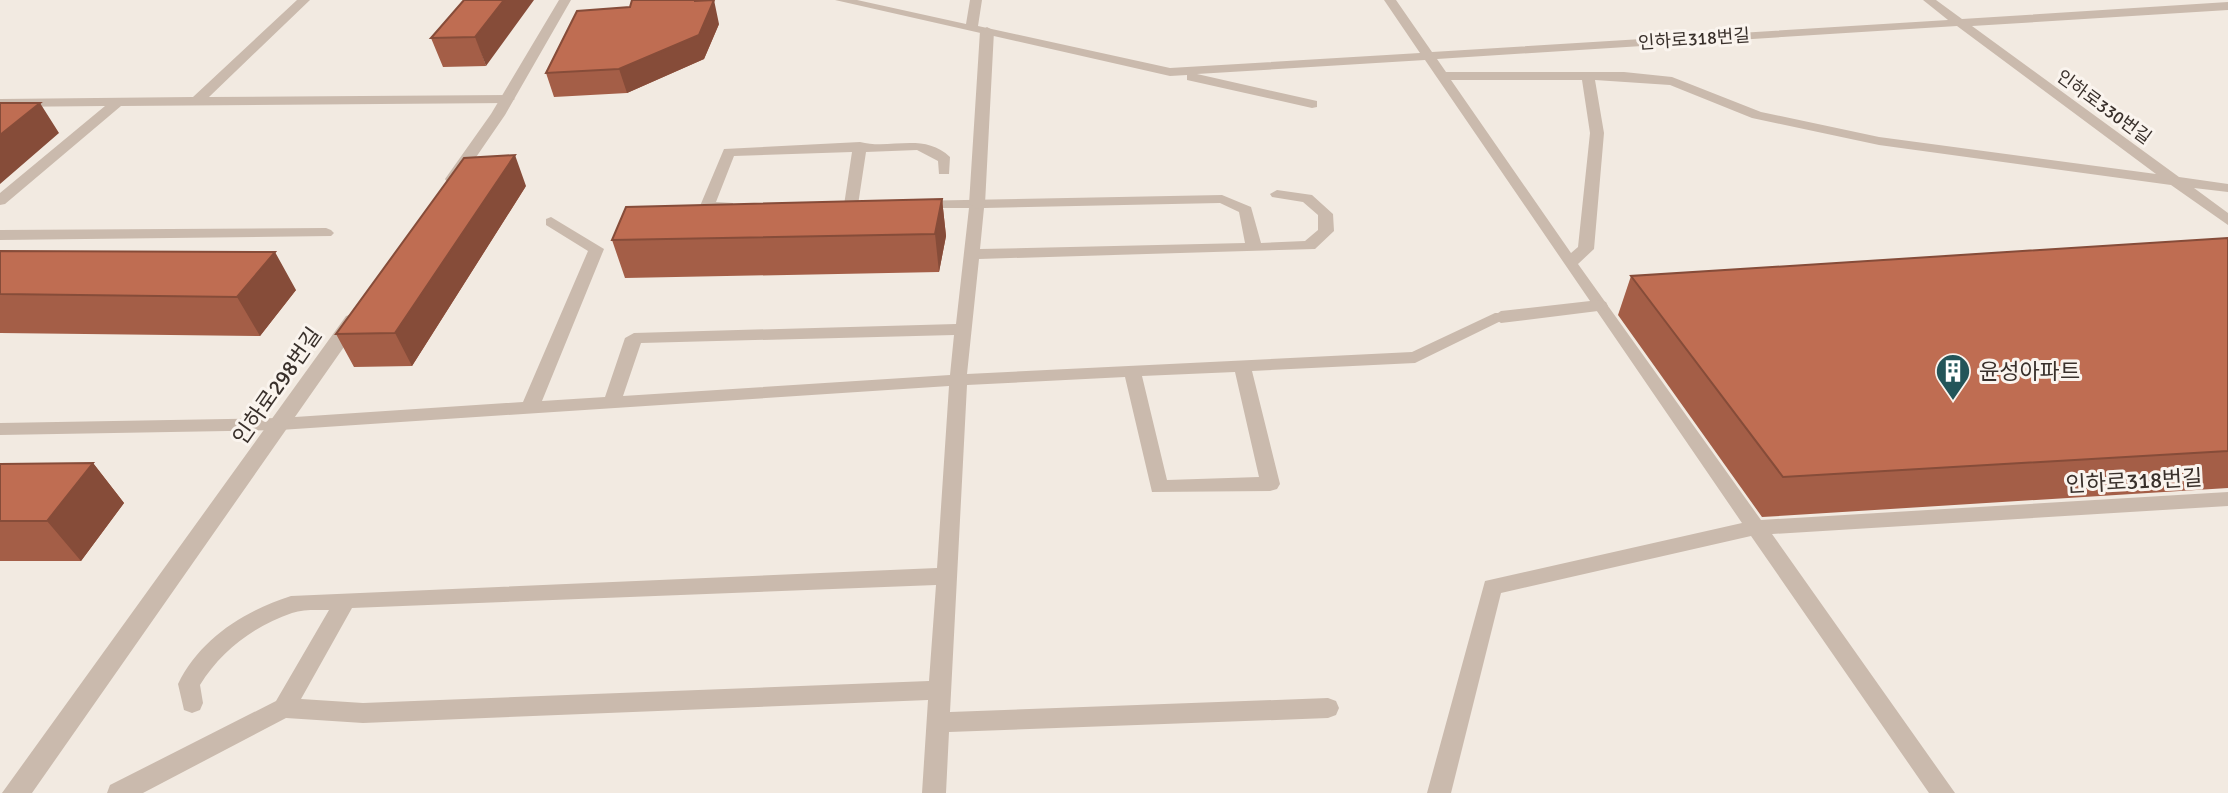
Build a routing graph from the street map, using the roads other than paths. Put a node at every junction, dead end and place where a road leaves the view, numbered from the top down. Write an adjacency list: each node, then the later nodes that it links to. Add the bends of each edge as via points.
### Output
1 (304, 0): 16 (lane)
2 (565, 0): 14 (street)
3 (841, 0): 9 (lane, 인하로318번길)
4 (976, 0): 9 (lane)
5 (1390, 0): 10 (lane)
6 (1929, 0): 8 (lane, 인하로330번길)
7 (2228, 6): 8 (lane)
8 (1960, 23): 10 (lane, 인하로318번길); 21 (lane, 인하로330번길)
9 (980, 29): 11 (lane, 인하로318번길); 27 (street)
10 (1428, 56): 11 (lane, 인하로318번길); 12 (lane)
11 (1170, 72): 18 (lane)
12 (1441, 76): 13 (lane); 36 (lane)
13 (1588, 76): 21 (lane, via 1672,81 1757,115 1879,141); 36 (lane, via 1597,133 1586,249)
14 (508, 99): 16 (lane); 23 (street)
15 (118, 102): 16 (lane); 17 (lane); 25 (lane)
16 (196, 102)
17 (0, 103)
18 (1312, 104)
19 (860, 146): 20 (lane, via 919,146 939,154 945,160); 28 (lane); 29 (lane, via 729,152 707,206)
20 (944, 171)
21 (2176, 182): 22 (lane); 30 (lane, 인하로330번길)
22 (2228, 188)
23 (444, 192)
24 (1277, 194): 34 (lane, via 1307,198 1325,214 1326,231 1309,246)
25 (0, 201)
26 (898, 204): 27 (lane)
27 (977, 204): 34 (lane, via 1222,199 1246,210); 35 (lane)
28 (852, 205)
29 (750, 206)
30 (2228, 220)
31 (551, 222): 45 (lane, via 596,249)
32 (326, 233): 33 (lane)
33 (0, 235)
34 (1254, 248): 35 (lane)
35 (972, 254): 40 (lane)
36 (1569, 263): 37 (lane)
37 (1607, 306): 39 (street); 49 (lane)
38 (362, 308): 46 (street, 인하로298번길)
39 (1501, 317): 41 (lane, via 1415,357)
40 (963, 329): 43 (lane); 44 (lane, via 634,338)
41 (1242, 366): 42 (lane); 42 (lane, via 1270,484 1159,487)
42 (1132, 371): 43 (lane)
43 (958, 380): 44 (lane); 50 (lane)
44 (612, 402): 45 (lane)
45 (530, 407): 46 (lane)
46 (280, 424): 47 (lane); 57 (street, 인하로298번길)
47 (0, 429)
48 (2228, 499): 49 (lane, 인하로318번길)
49 (1755, 528): 60 (lane, 인하로318번길, via 1492,587); 61 (lane)
50 (947, 576): 51 (lane); 52 (lane)
51 (346, 600): 53 (lane, via 291,604 241,628 206,656 189,684); 54 (lane)
52 (940, 690): 54 (lane, via 363,713); 56 (lane)
53 (192, 703)
54 (284, 708): 58 (lane)
55 (1328, 708): 56 (lane)
56 (938, 722): 59 (lane)
57 (16, 793)
58 (119, 793)
59 (934, 793)
60 (1439, 793)
61 (1943, 793)

